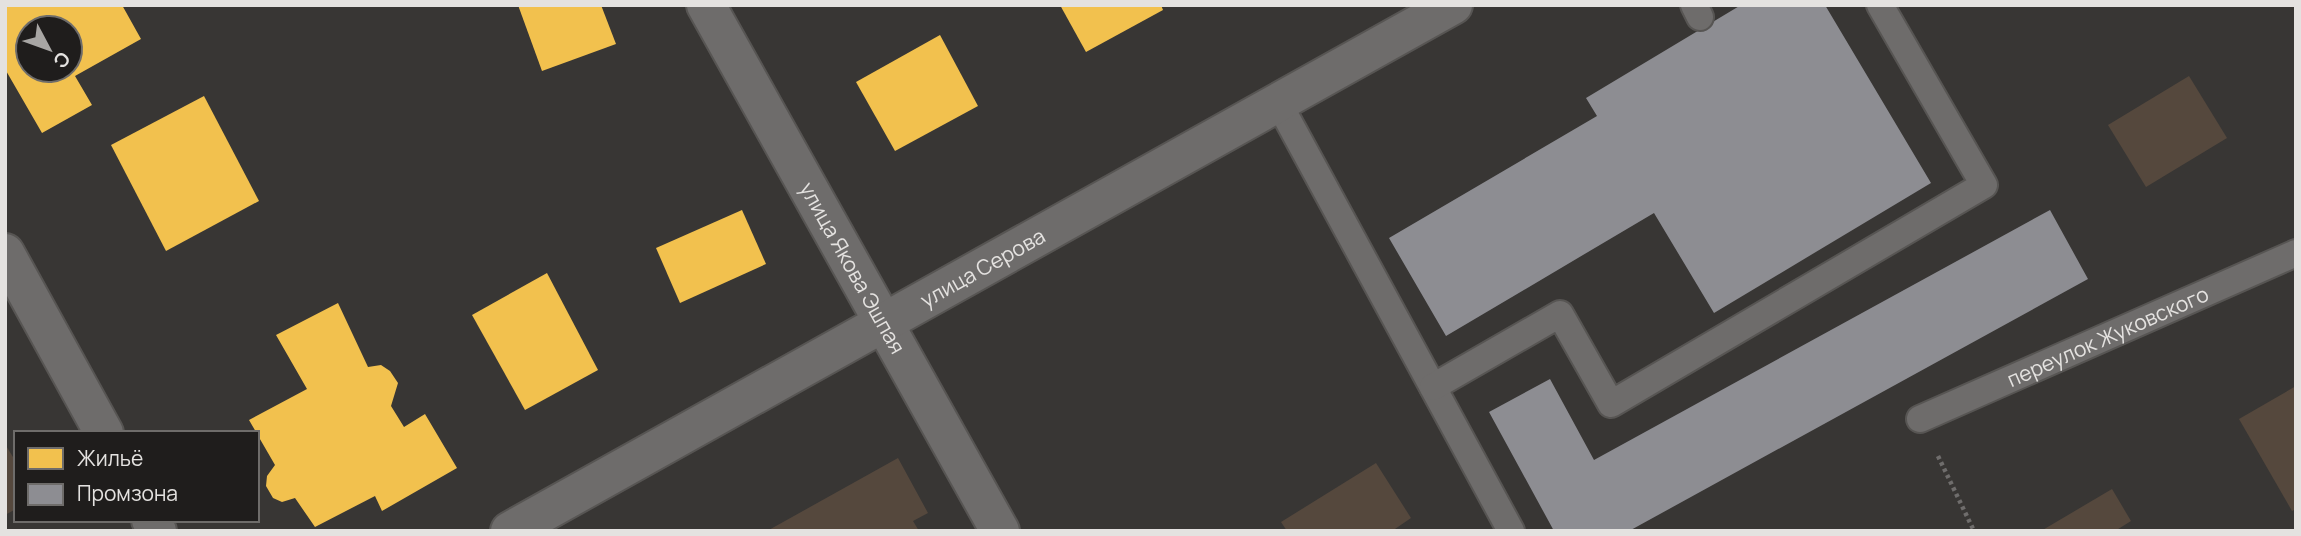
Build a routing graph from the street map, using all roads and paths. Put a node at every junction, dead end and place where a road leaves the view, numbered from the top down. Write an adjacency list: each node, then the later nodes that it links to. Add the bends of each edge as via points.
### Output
1 (706, 5): 7 (street, улица Якова Эшпая)
2 (1453, 5): 4 (street, улица Серова)
3 (1880, 5): 8 (lane, via 1984,185 1611,404 1560,314)
4 (1278, 102): 7 (street, улица Серова); 8 (lane)
5 (5, 253): 10 (street)
6 (2296, 253): 9 (lane, переулок Жуковского)
7 (883, 321): 11 (street, улица Серова); 12 (street, улица Якова Эшпая)
8 (1433, 387): 13 (lane)
9 (1920, 419): 14 (path)
10 (103, 431)
11 (510, 531)
12 (1000, 531)
13 (1511, 531)
14 (1974, 531)

